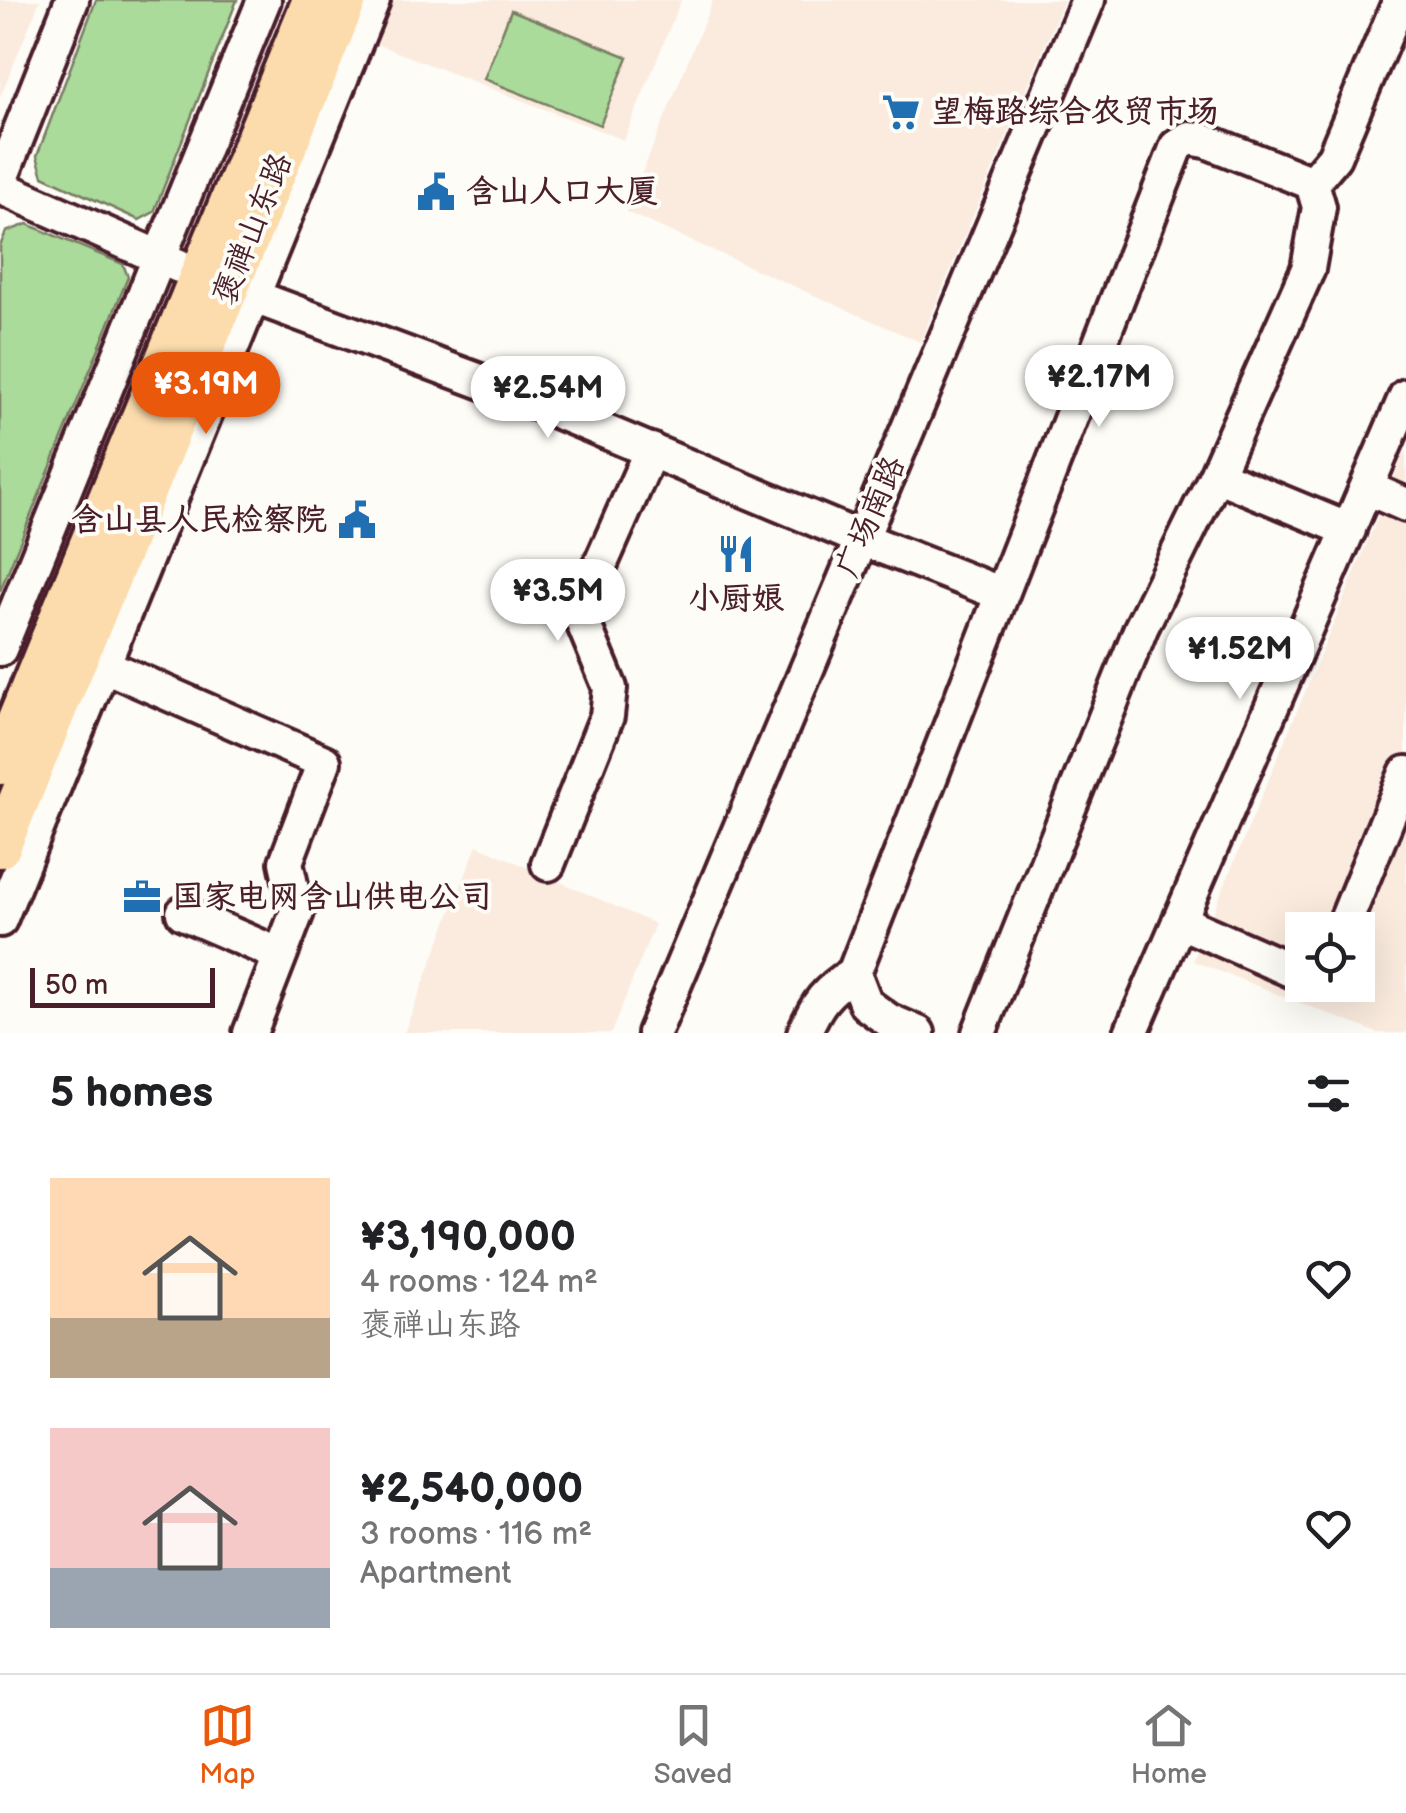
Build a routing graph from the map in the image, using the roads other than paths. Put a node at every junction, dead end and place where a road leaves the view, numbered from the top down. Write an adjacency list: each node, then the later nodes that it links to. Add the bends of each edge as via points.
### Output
1 (72, 0): 9 (street)
2 (264, 0): 10 (street)
3 (313, 0): 11 (main road, 褒禅山东路)
4 (346, 0): 25 (main road, 褒禅山东路)
5 (373, 0): 12 (street)
6 (1088, 0): 19 (street, 广场南路)
7 (1400, 0): 8 (street, via 1334,157)
8 (1312, 183): 15 (street, via 1319,206 1308,270); 20 (street, via 1206,141 1189,138 1177,146)
9 (0, 184): 10 (street)
10 (159, 257): 11 (street); 21 (street)
11 (200, 275): 23 (main road, 褒禅山东路)
12 (252, 296): 14 (street); 22 (street)
13 (1406, 396): 16 (street)
14 (651, 450): 19 (street); 26 (street, via 579,613 610,688 607,716)
15 (1216, 475): 18 (street); 38 (street, via 1141,628)
16 (1366, 488): 17 (street); 18 (street)
17 (1406, 505)
18 (1349, 530): 30 (street)
19 (862, 539): 20 (street); 35 (street, 广场南路)
20 (1002, 594): 33 (street)
21 (0, 648)
22 (103, 665): 29 (street); 31 (street, via 324,762 286,862 297,912)
23 (0, 764)
24 (1406, 774): 27 (street)
25 (0, 847)
26 (548, 864)
27 (1349, 912)
28 (183, 913): 31 (street)
29 (0, 920)
30 (1180, 921): 32 (street); 39 (street)
31 (280, 955): 34 (street)
32 (1285, 967)
33 (854, 973): 36 (street, via 830,989); 37 (street, via 866,1004)
34 (250, 1033)
35 (654, 1033)
36 (804, 1033)
37 (918, 1033)
38 (979, 1033)
39 (1131, 1033)

